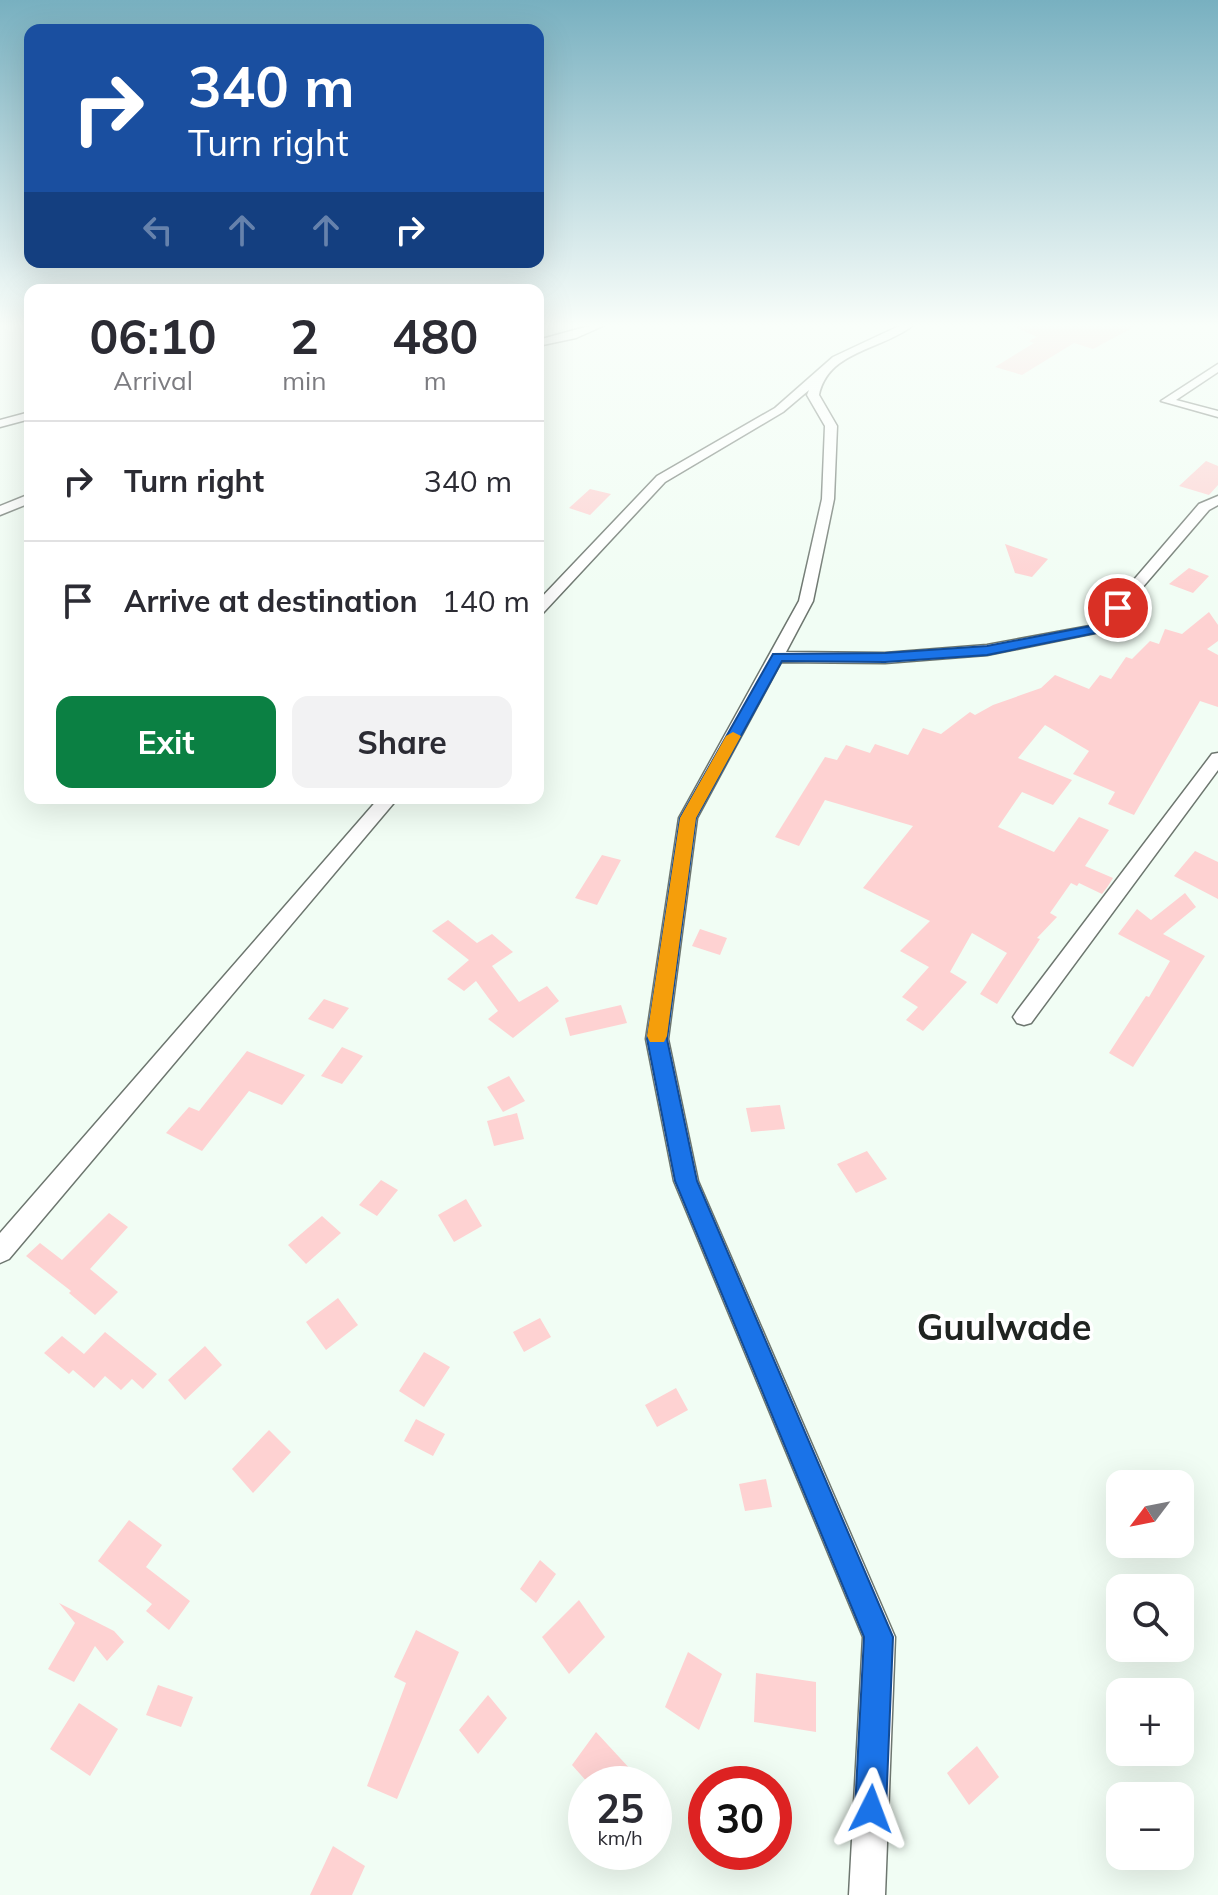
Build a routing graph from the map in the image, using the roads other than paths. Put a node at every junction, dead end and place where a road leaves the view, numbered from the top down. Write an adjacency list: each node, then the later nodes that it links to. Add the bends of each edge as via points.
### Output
1 (771, 414): 8 (street, via 652,485)
2 (824, 414): 9 (street, via 831,426 828,499 806,601)
3 (24, 417): 4 (street)
4 (0, 424)
5 (1218, 500): 9 (street, via 1204,507 1100,628 987,650 885,658)
6 (24, 501): 7 (street)
7 (0, 511)
8 (544, 603)
9 (778, 657): 14 (street, via 688,818 657,1039 686,1181 879,1637)
10 (1218, 758): 12 (street)
11 (384, 804): 13 (street)
12 (1024, 1017)
13 (0, 1251)
14 (867, 1895)

